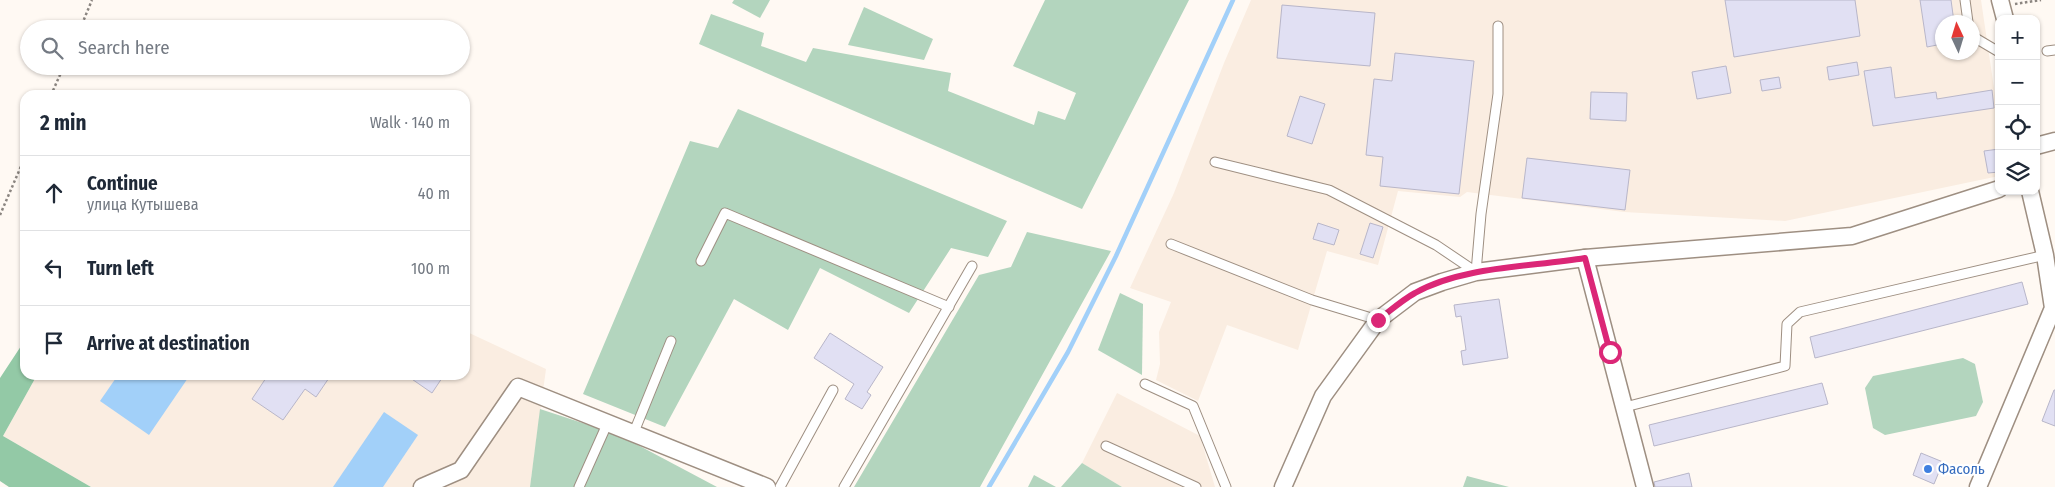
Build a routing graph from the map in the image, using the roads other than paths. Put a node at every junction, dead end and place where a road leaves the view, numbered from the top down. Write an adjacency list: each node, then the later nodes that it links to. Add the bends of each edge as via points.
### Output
1 (1965, 0): 2 (lane)
2 (1967, 15)
3 (1498, 26): 16 (lane, via 1498,94)
4 (1980, 41): 5 (lane)
5 (1995, 50)
6 (2055, 141): 7 (street)
7 (2040, 145)
8 (1215, 162): 16 (lane, via 1329,190 1436,245)
9 (1995, 190): 13 (street, via 1852,236)
10 (2031, 195): 12 (street)
11 (1171, 244): 19 (lane, via 1312,300)
12 (2045, 255): 17 (street); 23 (lane, via 1800,312 1786,324 1785,366)
13 (1585, 258): 16 (street); 23 (street)
14 (701, 260): 18 (lane, via 725,213)
15 (972, 266): 18 (lane)
16 (1476, 272): 19 (street, via 1416,292)
17 (2052, 284): 36 (street, via 2053,308)
18 (949, 306): 31 (lane)
19 (1378, 320): 34 (street, via 1323,396)
20 (671, 341): 25 (lane)
21 (1146, 384): 33 (lane, via 1193,406)
22 (833, 390): 30 (lane)
23 (1624, 407): 35 (street)
24 (608, 422): 25 (street); 27 (street, via 518,387 461,470); 28 (lane)
25 (634, 432): 29 (street)
26 (1106, 446): 32 (lane)
27 (422, 487)
28 (579, 487)
29 (767, 487)
30 (780, 487)
31 (844, 487)
32 (1196, 487)
33 (1226, 487)
34 (1283, 487)
35 (1645, 487)
36 (1978, 487)

